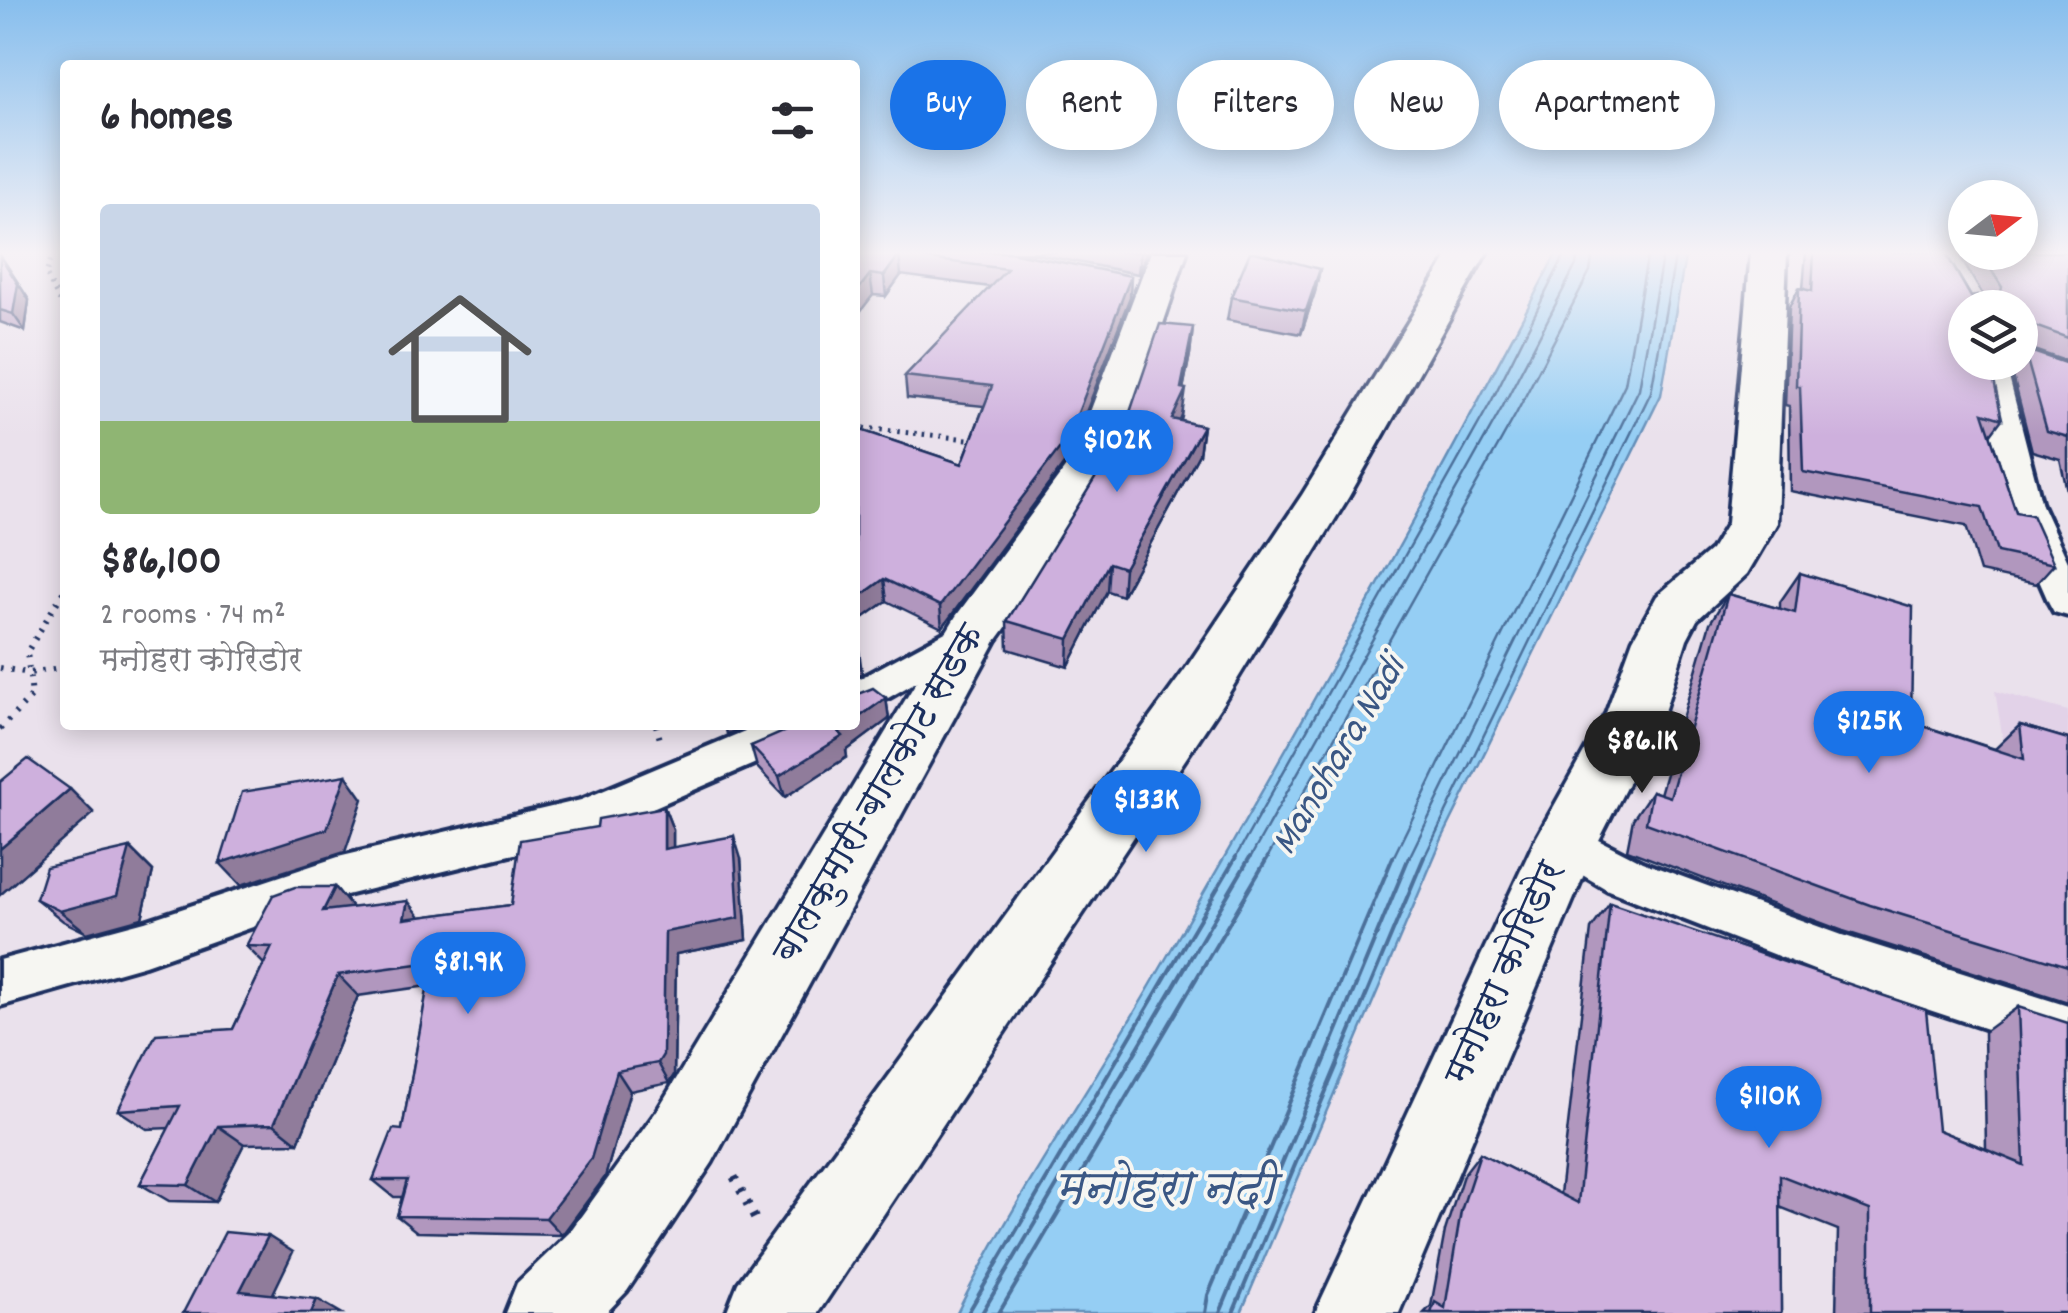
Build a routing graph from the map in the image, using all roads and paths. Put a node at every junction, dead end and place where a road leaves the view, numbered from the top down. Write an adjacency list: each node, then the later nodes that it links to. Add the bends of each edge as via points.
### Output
1 (1137, 313): 11 (main road, बालकुमारी-बालकोट सडक, via 1096,459)
2 (1433, 313): 22 (main road, via 1204,686)
3 (1765, 313): 18 (main road, मनोहरा कोरिडोर, via 1752,522 1730,562 1676,609 1634,715)
4 (1994, 380): 7 (street)
5 (860, 428): 6 (path)
6 (982, 441)
7 (2024, 505): 8 (street); 10 (street)
8 (2068, 515)
9 (60, 596): 14 (path, via 27,652)
10 (2068, 604)
11 (974, 630): 15 (street); 21 (main road, बालकुमारी-बालकोट सडक)
12 (0, 668): 14 (path)
13 (60, 668): 14 (path)
14 (30, 673): 16 (path, via 32,696)
15 (860, 698)
16 (0, 729)
17 (789, 730): 19 (street, via 588,817 338,877 145,943)
18 (1566, 842): 20 (street, via 1625,876 1806,945); 24 (main road, मनोहरा कोरिडोर)
19 (0, 982)
20 (2068, 1030)
21 (686, 1136): 22 (path, via 723,1156); 23 (main road, बालकुमारी-बालकोट सडक, via 598,1262)
22 (778, 1298)
23 (547, 1313)
24 (1357, 1313)

